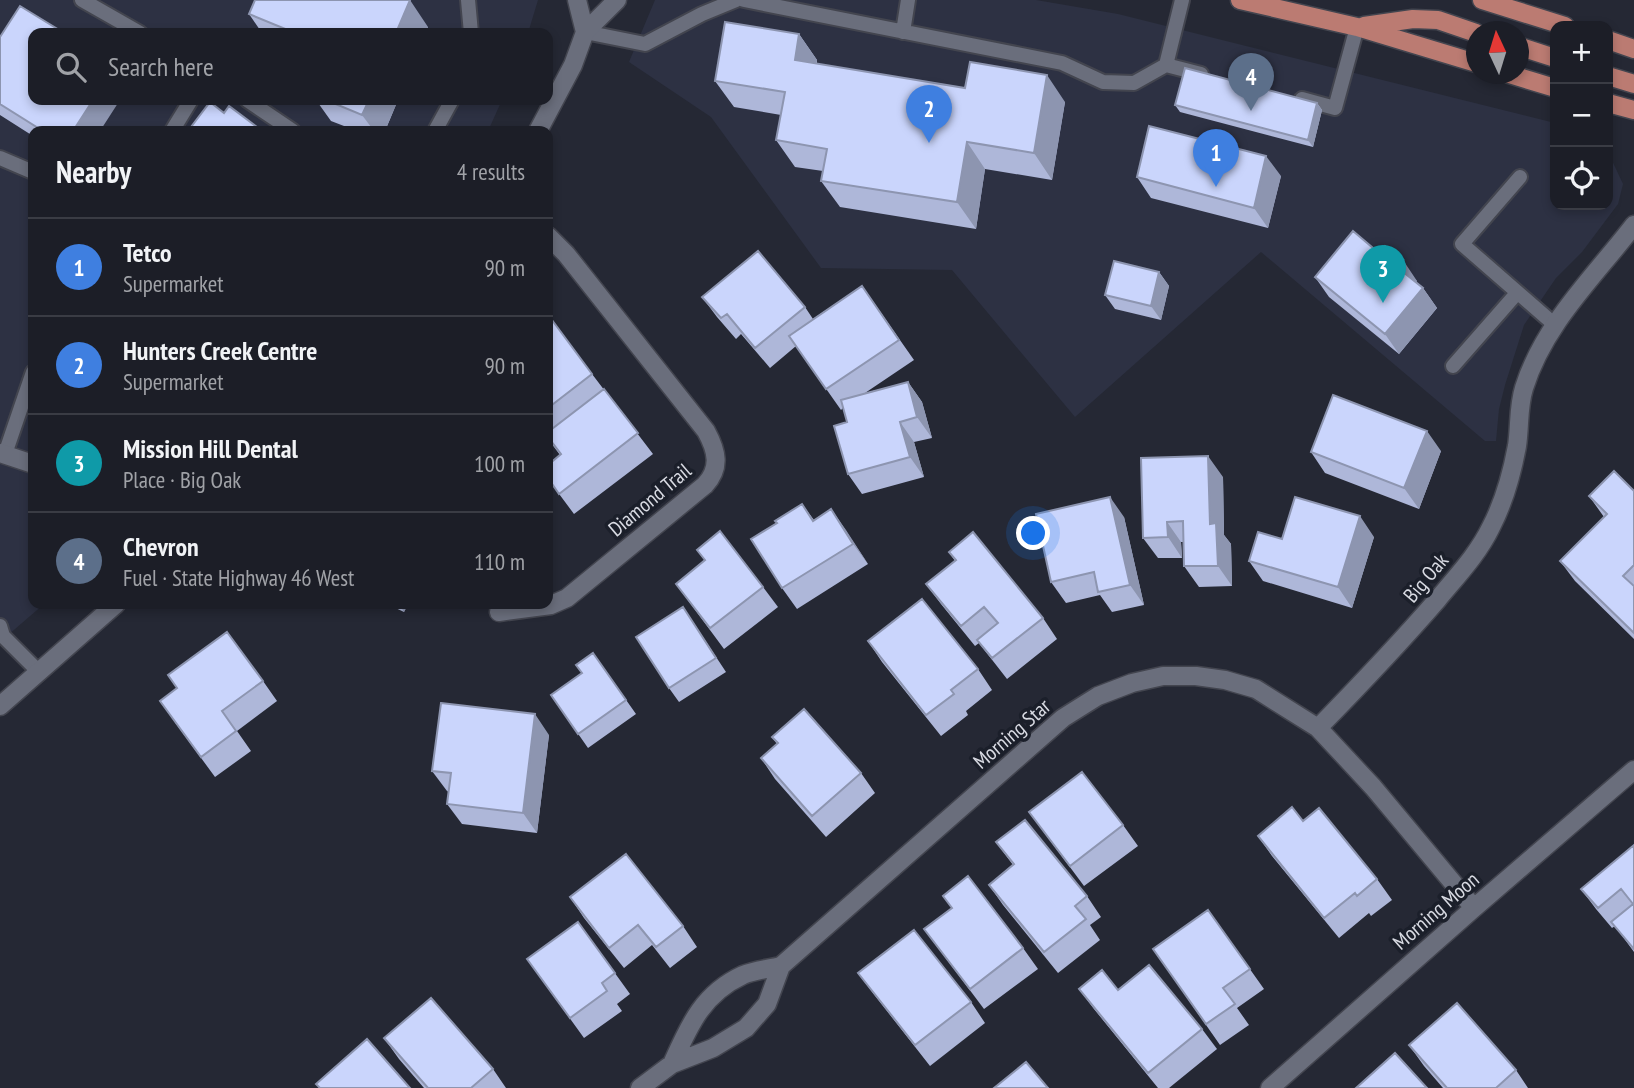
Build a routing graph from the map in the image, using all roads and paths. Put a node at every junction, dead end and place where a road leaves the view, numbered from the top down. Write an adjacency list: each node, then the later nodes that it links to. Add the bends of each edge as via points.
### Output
1 (82, 0): 13 (lane)
2 (468, 0): 14 (lane)
3 (577, 0): 17 (street)
4 (617, 0): 17 (street)
5 (736, 0): 17 (lane, via 645,44)
6 (744, 0): 16 (lane)
7 (908, 0): 16 (lane)
8 (1182, 0): 23 (lane)
9 (1240, 0): 12 (main road)
10 (1482, 0): 11 (main road)
11 (1550, 21)
12 (1357, 27): 15 (main road, via 1413,19 1438,20); 22 (main road); 29 (lane, via 1335,108)
13 (131, 28)
14 (471, 28)
15 (1466, 30)
16 (903, 32): 23 (lane, via 1062,63 1103,82 1134,83)
17 (585, 33): 30 (street)
18 (1613, 42): 19 (main road)
19 (1634, 49)
20 (1529, 50): 21 (main road)
21 (1550, 56)
22 (1466, 60)
23 (1166, 65): 24 (lane)
24 (1218, 78)
25 (1613, 78): 27 (main road)
26 (1529, 80): 28 (main road)
27 (1634, 84)
28 (1550, 86)
29 (1283, 94)
30 (553, 103)
31 (1613, 104): 36 (main road)
32 (188, 105): 37 (lane)
33 (254, 105): 38 (lane)
34 (449, 105): 39 (lane)
35 (552, 105): 40 (street)
36 (1634, 110)
37 (175, 126)
38 (286, 126)
39 (438, 126)
40 (541, 126)
41 (0, 158): 42 (lane)
42 (28, 170)
43 (1520, 177): 46 (lane, via 1462,244)
44 (1634, 225): 47 (street, Big Oak)
45 (553, 241): 52 (street, Diamond Trail, via 706,432 717,459 705,485 567,598)
46 (1517, 293): 47 (lane); 48 (lane)
47 (1555, 324): 59 (street, Big Oak, via 1524,388 1510,477 1491,528 1404,638)
48 (1453, 366)
49 (28, 386): 50 (lane)
50 (3, 453): 51 (street)
51 (28, 462)
52 (553, 604)
53 (110, 609): 57 (street)
54 (521, 609): 55 (street, Diamond Trail)
55 (499, 612)
56 (0, 626): 57 (lane, via 3,636)
57 (39, 672): 58 (street)
58 (0, 706)
59 (1318, 728): 61 (street); 62 (street, Morning Star, via 1256,689 1196,676 1142,680 1098,696 1063,718)
60 (1634, 770): 61 (street, Morning Moon)
61 (1474, 908): 65 (street, Morning Moon)
62 (781, 966): 63 (street, Morning Star, via 768,1004 746,1028 713,1048); 63 (street, Morning Star, via 744,975 713,994 691,1021)
63 (672, 1064): 64 (street, Morning Star)
64 (640, 1088)
65 (1270, 1088)

